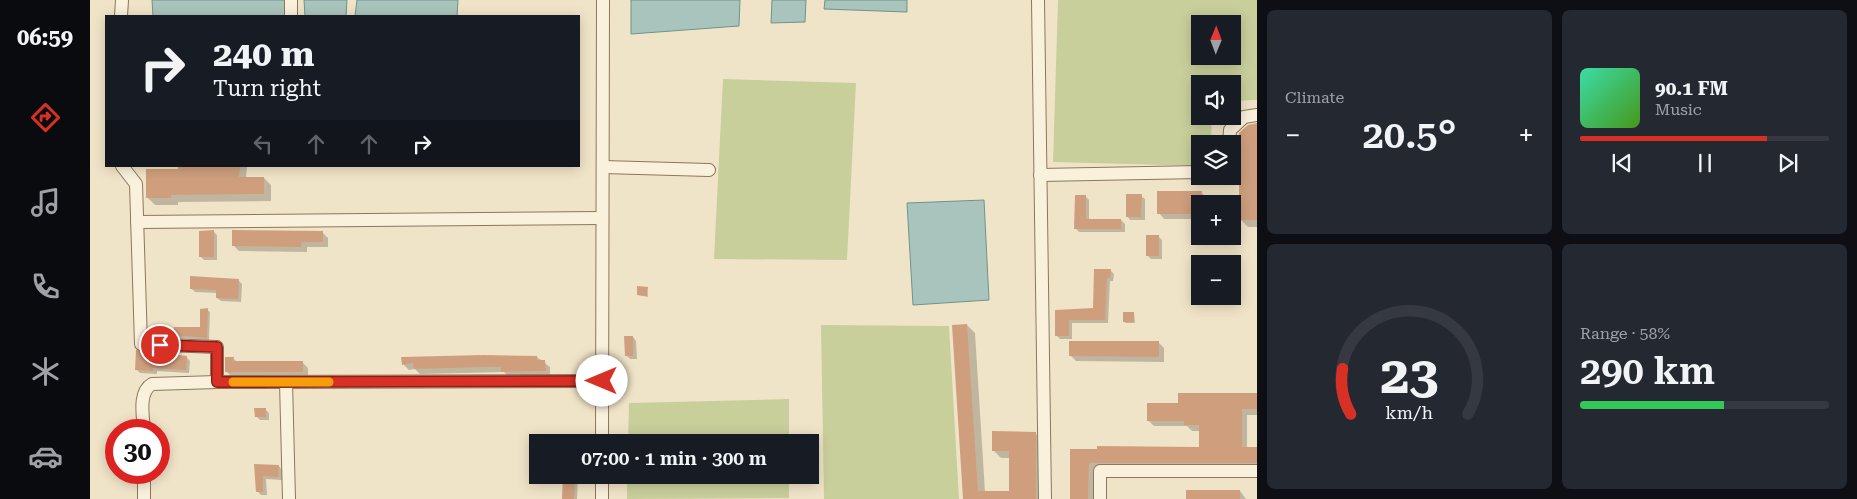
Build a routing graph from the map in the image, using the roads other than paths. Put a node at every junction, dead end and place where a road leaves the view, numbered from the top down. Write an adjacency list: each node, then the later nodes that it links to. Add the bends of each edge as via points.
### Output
1 (122, 0): 5 (street)
2 (291, 0): 6 (street)
3 (603, 0): 10 (street)
4 (1038, 0): 13 (street)
5 (121, 15)
6 (291, 15)
7 (1257, 115): 8 (street, via 1244,117 1230,130)
8 (1230, 135)
9 (123, 167): 15 (street, via 136,184)
10 (602, 167): 11 (street); 14 (street)
11 (709, 170)
12 (1191, 172): 13 (street)
13 (1040, 175): 27 (street)
14 (602, 218): 15 (street); 16 (street)
15 (137, 222): 17 (street, via 141,344 217,347)
16 (602, 381): 18 (street); 20 (street)
17 (217, 382): 18 (street); 19 (street, via 152,384 143,393)
18 (286, 382): 25 (street)
19 (144, 419)
20 (602, 434)
21 (1257, 471): 28 (street, via 1100,472)
22 (144, 484): 24 (street)
23 (602, 484): 26 (street)
24 (144, 499)
25 (289, 499)
26 (602, 499)
27 (1045, 499)
28 (1100, 499)

